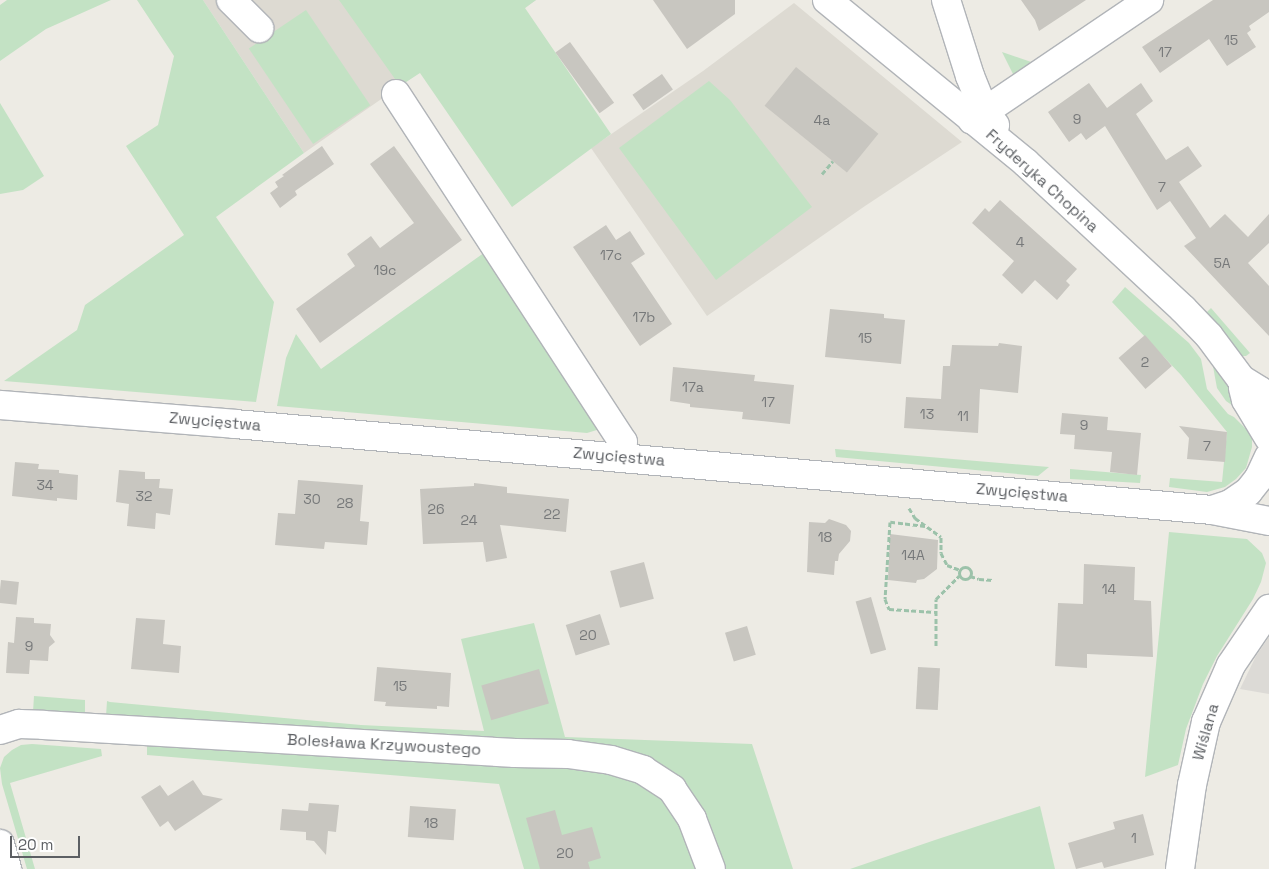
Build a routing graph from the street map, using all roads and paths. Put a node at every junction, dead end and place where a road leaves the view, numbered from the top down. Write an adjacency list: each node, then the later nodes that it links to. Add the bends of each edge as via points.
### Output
1 (231, 0): 5 (street)
2 (826, 0): 7 (street, Fryderyka Chopina)
3 (946, 0): 7 (street)
4 (1149, 0): 7 (street)
5 (259, 28)
6 (396, 94): 14 (street, via 623,442)
7 (978, 115): 10 (street, Fryderyka Chopina, via 1183,309 1209,336)
8 (833, 161): 9 (path)
9 (822, 174)
10 (1241, 379): 11 (street, Fryderyka Chopina, via 1260,391); 13 (street, Fryderyka Chopina, via 1246,400)
11 (1269, 404)
12 (0, 405): 14 (street, Zwycięstwa)
13 (1268, 432)
14 (621, 457): 17 (street, Zwycięstwa)
15 (1269, 457): 17 (street, via 1248,492 1230,504)
16 (910, 502): 18 (path, via 911,514)
17 (1252, 518)
18 (925, 526): 19 (path, via 940,537 941,553 947,565); 24 (path, via 890,522 885,599 889,609)
19 (960, 570): 20 (path); 21 (path, via 967,568)
20 (959, 576): 21 (path, via 966,579); 24 (path, via 938,595)
21 (970, 576): 22 (path)
22 (992, 580)
23 (1269, 609): 30 (street, Wiślana, via 1231,665 1206,722 1192,786)
24 (935, 612): 25 (path)
25 (936, 646)
26 (0, 730): 29 (street, Bolesława Krzywoustego, via 19,724 43,725 568,754 611,760 643,770 672,789 692,819)
27 (0, 844): 28 (street)
28 (8, 869)
29 (711, 869)
30 (1180, 869)

